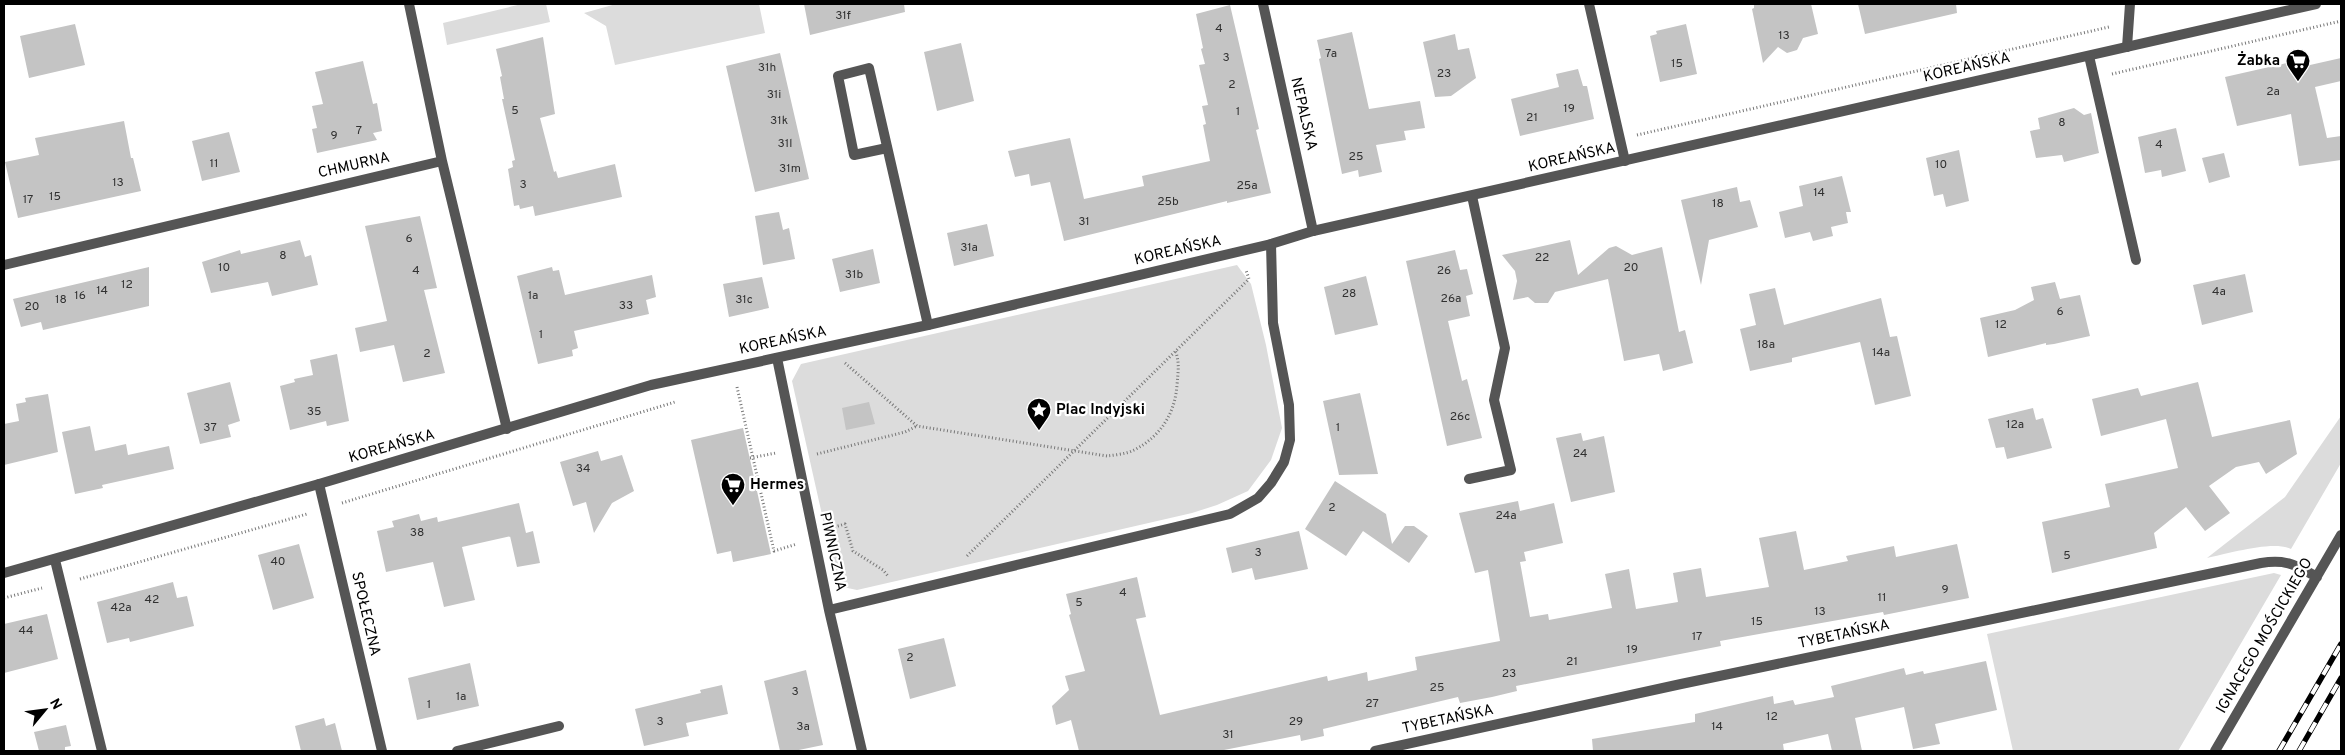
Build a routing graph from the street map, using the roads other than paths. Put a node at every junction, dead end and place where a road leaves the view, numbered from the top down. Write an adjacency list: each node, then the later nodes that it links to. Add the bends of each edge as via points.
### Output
1 (408, 4): 9 (street)
2 (1263, 4): 12 (street, NEPALSKA)
3 (1589, 4): 10 (street)
4 (2130, 4): 6 (street)
5 (2316, 4): 6 (street, KOREAŃSKA)
6 (2127, 47): 7 (street, KOREAŃSKA)
7 (2089, 56): 10 (street, KOREAŃSKA); 14 (street)
8 (887, 148): 8 (street, via 869,68 838,76 854,155); 16 (street)
9 (442, 161): 15 (street, CHMURNA); 18 (street)
10 (1625, 161): 11 (street, KOREAŃSKA)
11 (1472, 196): 12 (street, KOREAŃSKA); 19 (street, via 1505,348 1494,400 1511,470)
12 (1313, 231): 13 (street, KOREAŃSKA)
13 (1272, 244): 16 (street, KOREAŃSKA); 25 (street, via 1273,323 1289,405 1290,440 1284,462 1258,498 1230,514)
14 (2136, 260)
15 (4, 265)
16 (928, 325): 17 (street, KOREAŃSKA)
17 (777, 358): 18 (street, KOREAŃSKA, via 651,385); 25 (street, PIWNICZNA)
18 (507, 429): 20 (street, KOREAŃSKA)
19 (1470, 479)
20 (319, 484): 22 (street, KOREAŃSKA); 28 (street, SPOŁECZNA)
21 (2341, 535): 24 (street, IGNACEGO MOŚCICKIEGO)
22 (55, 560): 23 (street, KOREAŃSKA); 27 (street)
23 (4, 573)
24 (2317, 577): 31 (street, TYBETAŃSKA, via 2290,562 2261,563); 32 (street, IGNACEGO MOŚCICKIEGO)
25 (829, 610): 30 (street, PIWNICZNA)
26 (559, 726): 29 (street)
27 (102, 751)
28 (382, 751)
29 (457, 751)
30 (862, 751)
31 (1374, 751)
32 (2215, 751)

